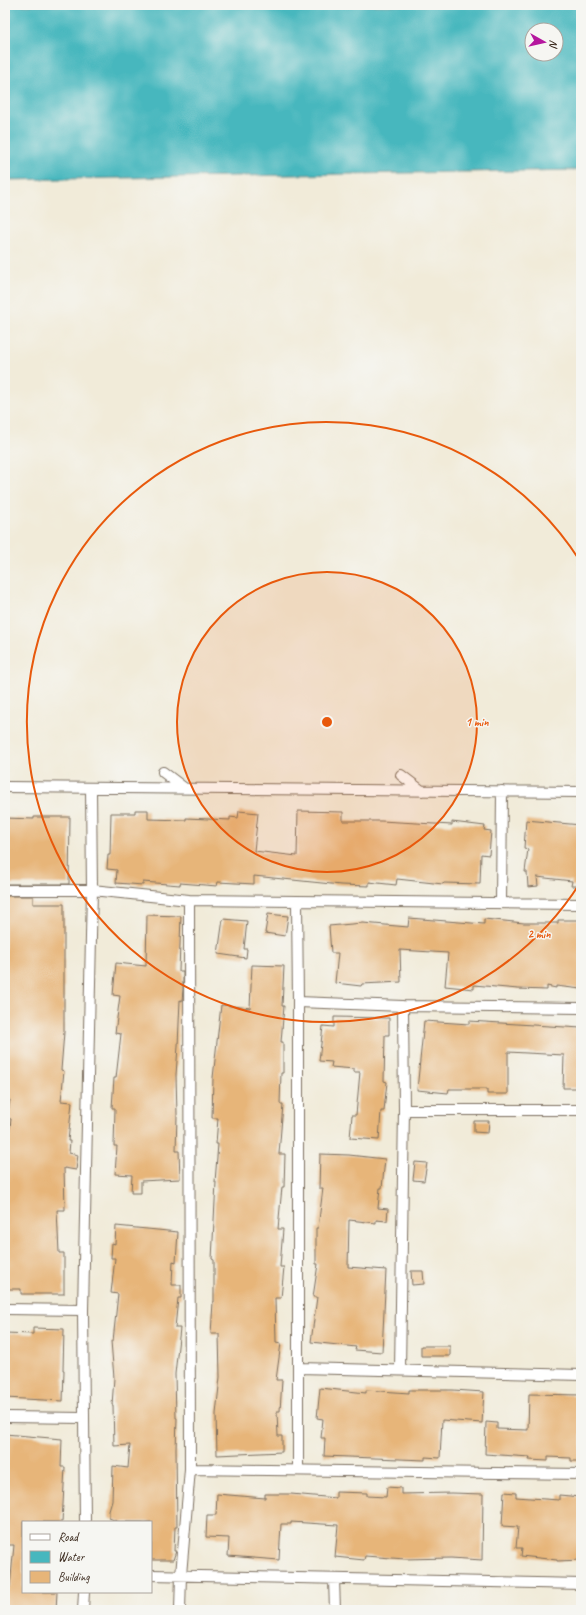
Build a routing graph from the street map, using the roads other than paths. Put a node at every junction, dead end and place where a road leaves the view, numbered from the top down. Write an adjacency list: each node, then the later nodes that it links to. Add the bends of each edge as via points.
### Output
1 (163, 772): 5 (street)
2 (401, 775): 6 (street)
3 (5, 787): 4 (street)
4 (91, 788): 5 (street); 10 (street)
5 (184, 788): 6 (street)
6 (422, 790): 7 (street)
7 (502, 791): 8 (street); 13 (street)
8 (581, 792)
9 (5, 890): 10 (street)
10 (92, 890): 11 (street); 21 (street)
11 (189, 900): 12 (street); 27 (street)
12 (297, 902): 13 (street); 15 (street)
13 (501, 903): 14 (street)
14 (581, 904)
15 (298, 1002): 16 (street); 22 (street)
16 (403, 1006): 17 (street); 18 (street)
17 (581, 1008)
18 (404, 1110): 19 (street); 23 (street)
19 (581, 1110)
20 (5, 1309): 21 (street)
21 (83, 1310): 26 (street)
22 (299, 1368): 23 (street); 28 (street)
23 (400, 1370): 24 (street)
24 (581, 1375)
25 (5, 1417): 26 (street)
26 (84, 1418): 30 (street)
27 (190, 1469): 28 (street); 32 (street)
28 (298, 1470): 29 (street)
29 (581, 1474)
30 (85, 1521)
31 (152, 1575): 32 (street)
32 (181, 1576): 33 (street); 37 (street)
33 (334, 1578): 34 (street); 38 (street)
34 (581, 1584)
35 (84, 1593): 36 (street)
36 (83, 1610)
37 (180, 1610)
38 (334, 1610)

